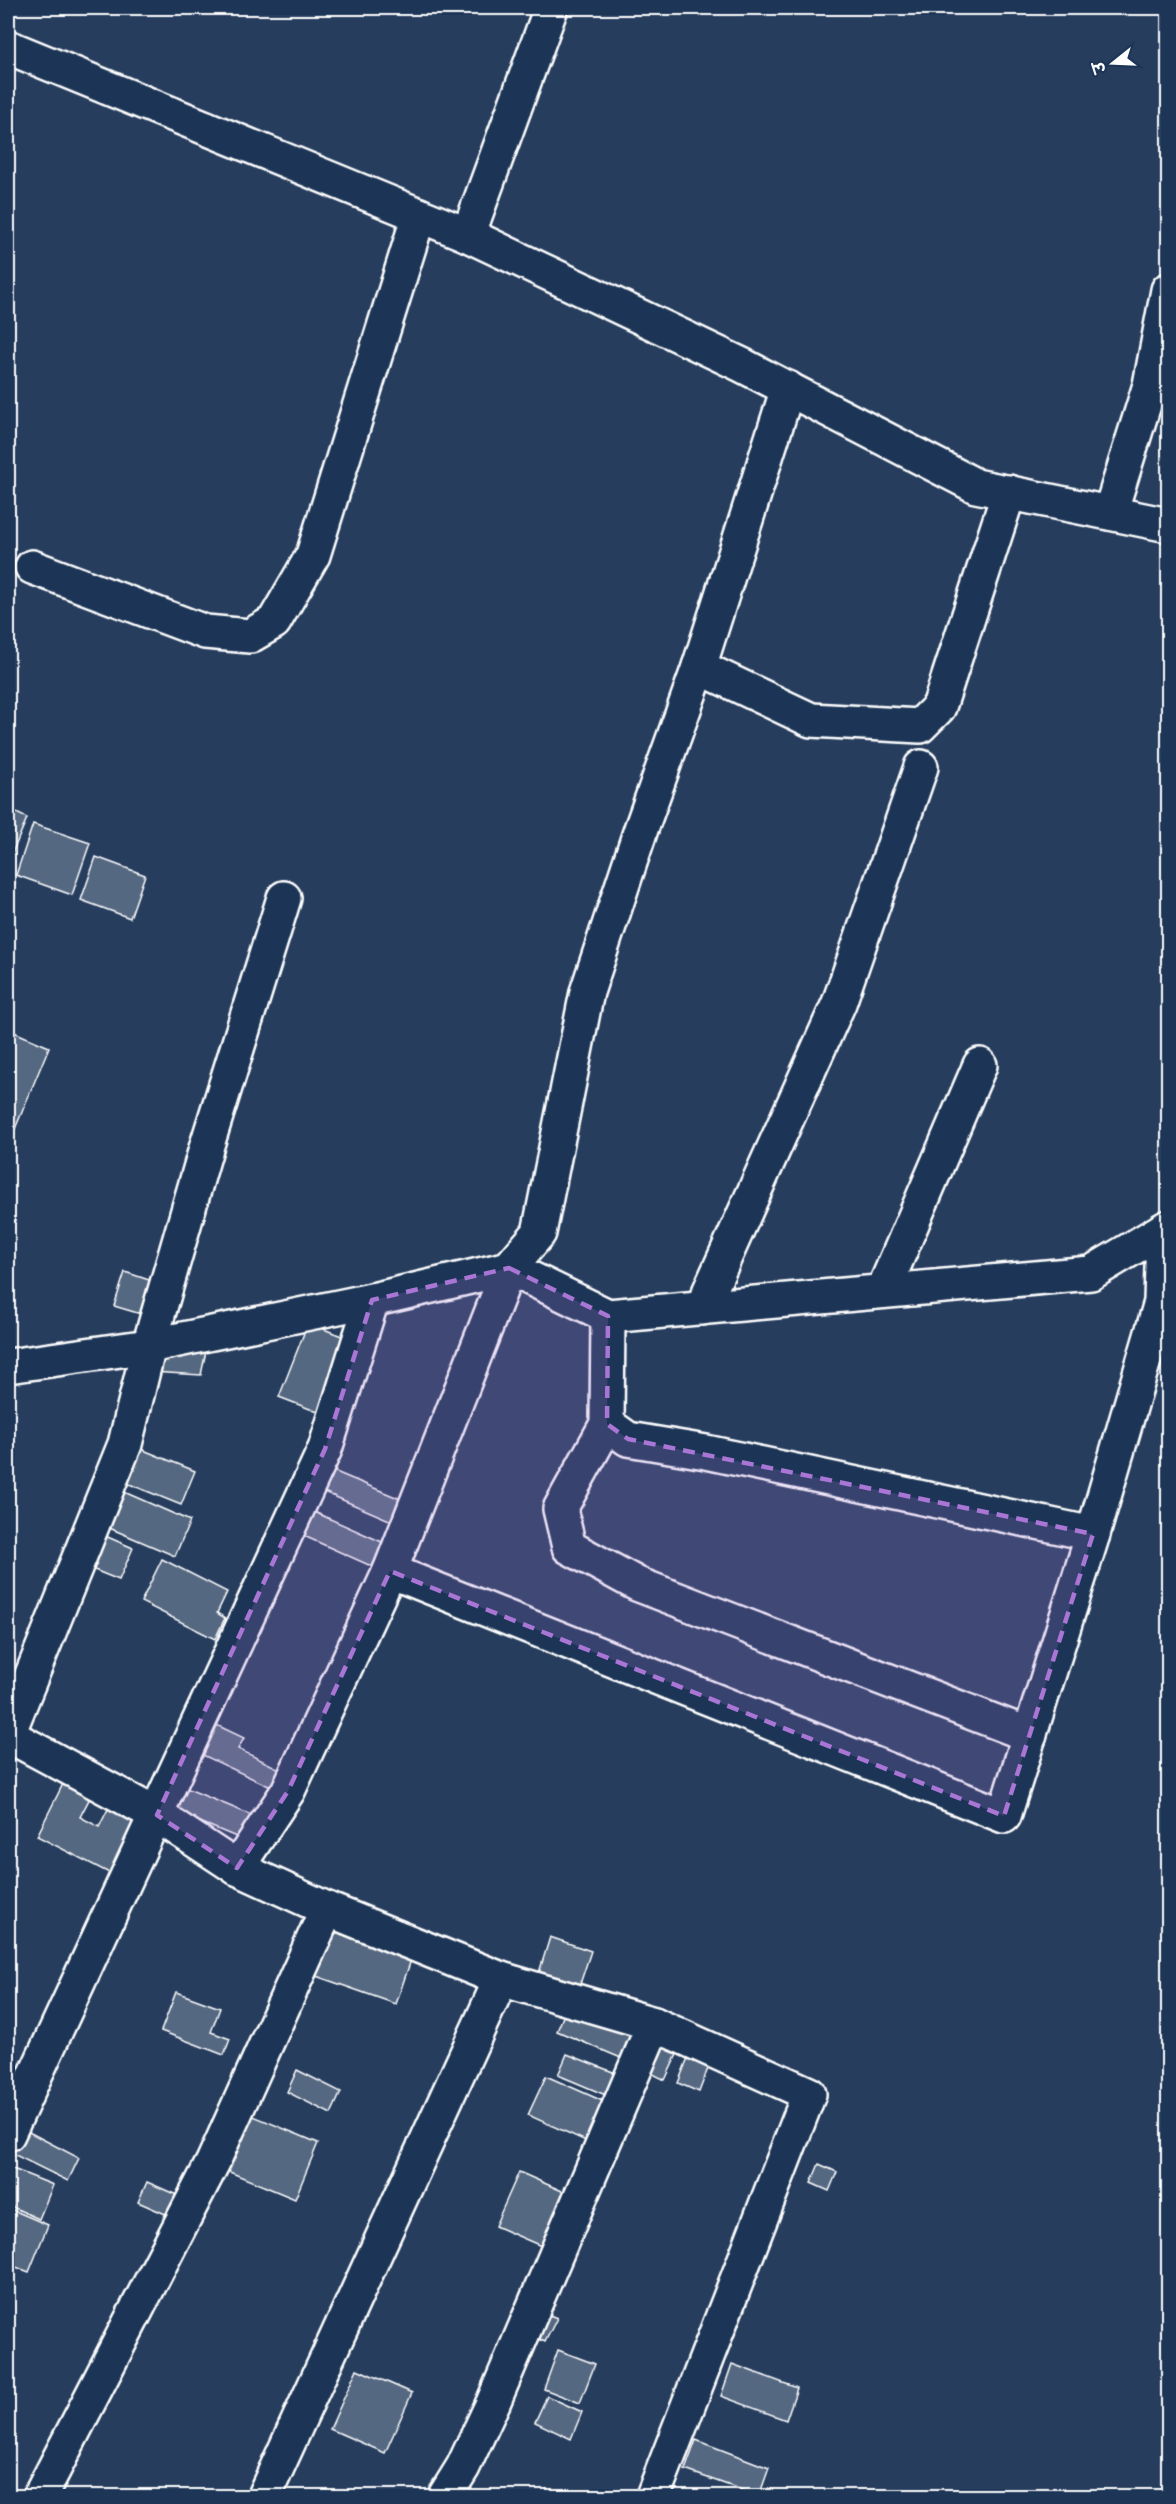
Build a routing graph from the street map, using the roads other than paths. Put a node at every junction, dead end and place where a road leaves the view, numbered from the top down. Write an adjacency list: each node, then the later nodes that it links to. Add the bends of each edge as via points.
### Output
1 (551, 8): 4 (street)
2 (8, 47): 3 (street)
3 (420, 215): 4 (street); 10 (street, via 313,555 274,622 250,636 205,632)
4 (468, 235): 6 (street)
5 (1168, 291): 8 (street, via 1150,385)
6 (788, 388): 7 (street, via 976,486); 11 (street)
7 (1009, 492): 8 (street); 11 (street, via 939,707 920,726 811,720)
8 (1110, 513): 9 (street)
9 (1168, 525)
10 (32, 567)
11 (699, 667): 16 (street, via 587,993 539,1233)
12 (921, 767): 19 (street, via 840,1003)
13 (284, 897): 21 (street)
14 (980, 1065): 17 (street)
15 (1166, 1228): 17 (street, via 1091,1273); 24 (street, via 1161,1302)
16 (509, 1268): 18 (street); 20 (street); 25 (street)
17 (883, 1291): 19 (street)
18 (372, 1300): 21 (street); 28 (street, via 325,1449)
19 (702, 1308): 20 (street)
20 (608, 1316): 23 (street)
21 (149, 1347): 22 (street); 26 (street, via 125,1444)
22 (8, 1366)
23 (607, 1424): 24 (street, via 628,1439); 27 (street, via 560,1509 569,1547 637,1584)
24 (1093, 1534): 27 (street)
25 (390, 1571): 27 (street, via 1004,1816); 29 (street, via 288,1791)
26 (8, 1734): 28 (street)
27 (1030, 1735)
28 (157, 1815): 29 (street); 33 (street)
29 (237, 1868): 30 (street)
30 (327, 1909): 31 (street); 34 (street, via 213,2162)
31 (501, 1979): 32 (street); 35 (street)
32 (654, 2024): 36 (street, via 493,2403); 37 (street, via 809,2094)
33 (8, 2134)
34 (40, 2496)
35 (264, 2496)
36 (445, 2496)
37 (653, 2496)

